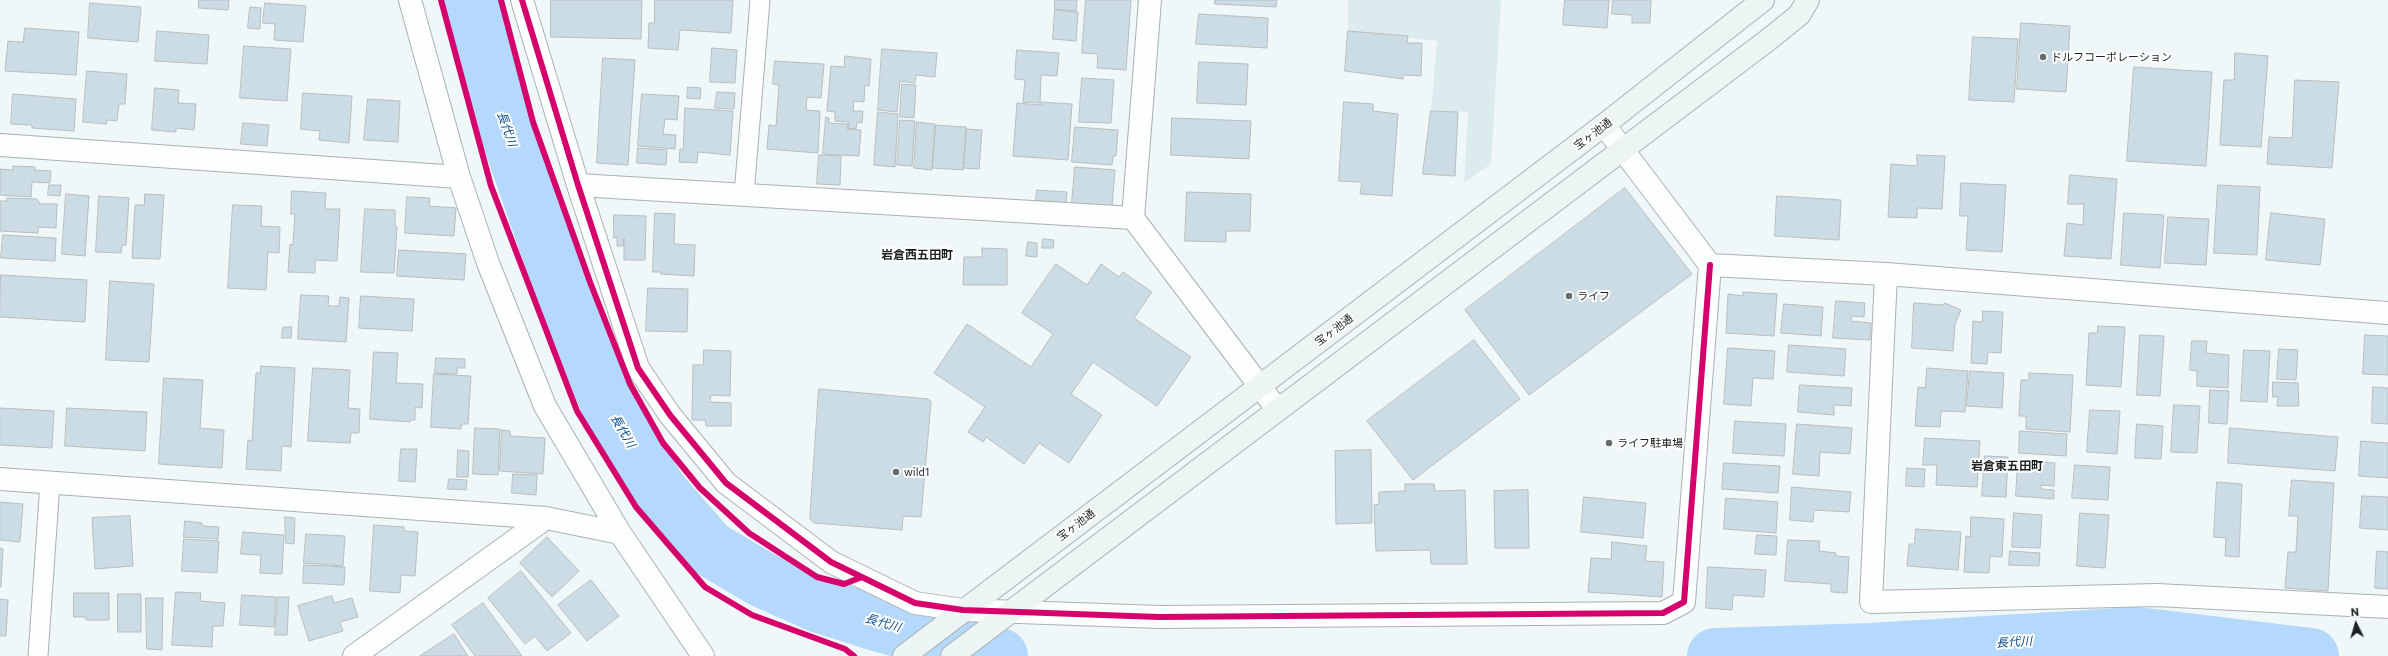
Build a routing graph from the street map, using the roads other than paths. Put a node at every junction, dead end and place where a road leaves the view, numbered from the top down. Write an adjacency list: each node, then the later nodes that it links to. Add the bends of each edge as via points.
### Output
1 (410, 0): 11 (street)
2 (522, 0): 12 (street)
3 (760, 0): 13 (lane)
4 (1150, 0): 14 (street)
5 (1763, 0): 8 (street, 宝ヶ池通)
6 (1821, 0): 7 (street)
7 (1803, 7): 10 (street)
8 (1604, 125): 10 (street); 18 (street, 宝ヶ池通)
9 (0, 145): 11 (street)
10 (1623, 149): 15 (street); 19 (street)
11 (459, 177): 23 (street, via 488,263 545,406)
12 (578, 185): 13 (street); 25 (street, via 638,368 670,415 726,483 830,562 914,603)
13 (744, 195): 14 (street)
14 (1134, 218): 18 (street)
15 (1710, 265): 16 (street); 26 (street, via 1684,602 1664,613 1159,617)
16 (1886, 274): 17 (street); 24 (street, via 1870,602 2156,595)
17 (2388, 313)
18 (1258, 387): 19 (street); 25 (street, 宝ヶ池通)
19 (1277, 409): 26 (street)
20 (0, 479): 21 (street)
21 (50, 483): 22 (street); 27 (lane)
22 (546, 518): 23 (street); 28 (street)
23 (620, 533): 29 (street)
24 (2388, 607)
25 (963, 610): 26 (street); 30 (street, 宝ヶ池通)
26 (1014, 611): 31 (street)
27 (38, 656)
28 (354, 656)
29 (703, 656)
30 (904, 656)
31 (952, 656)

